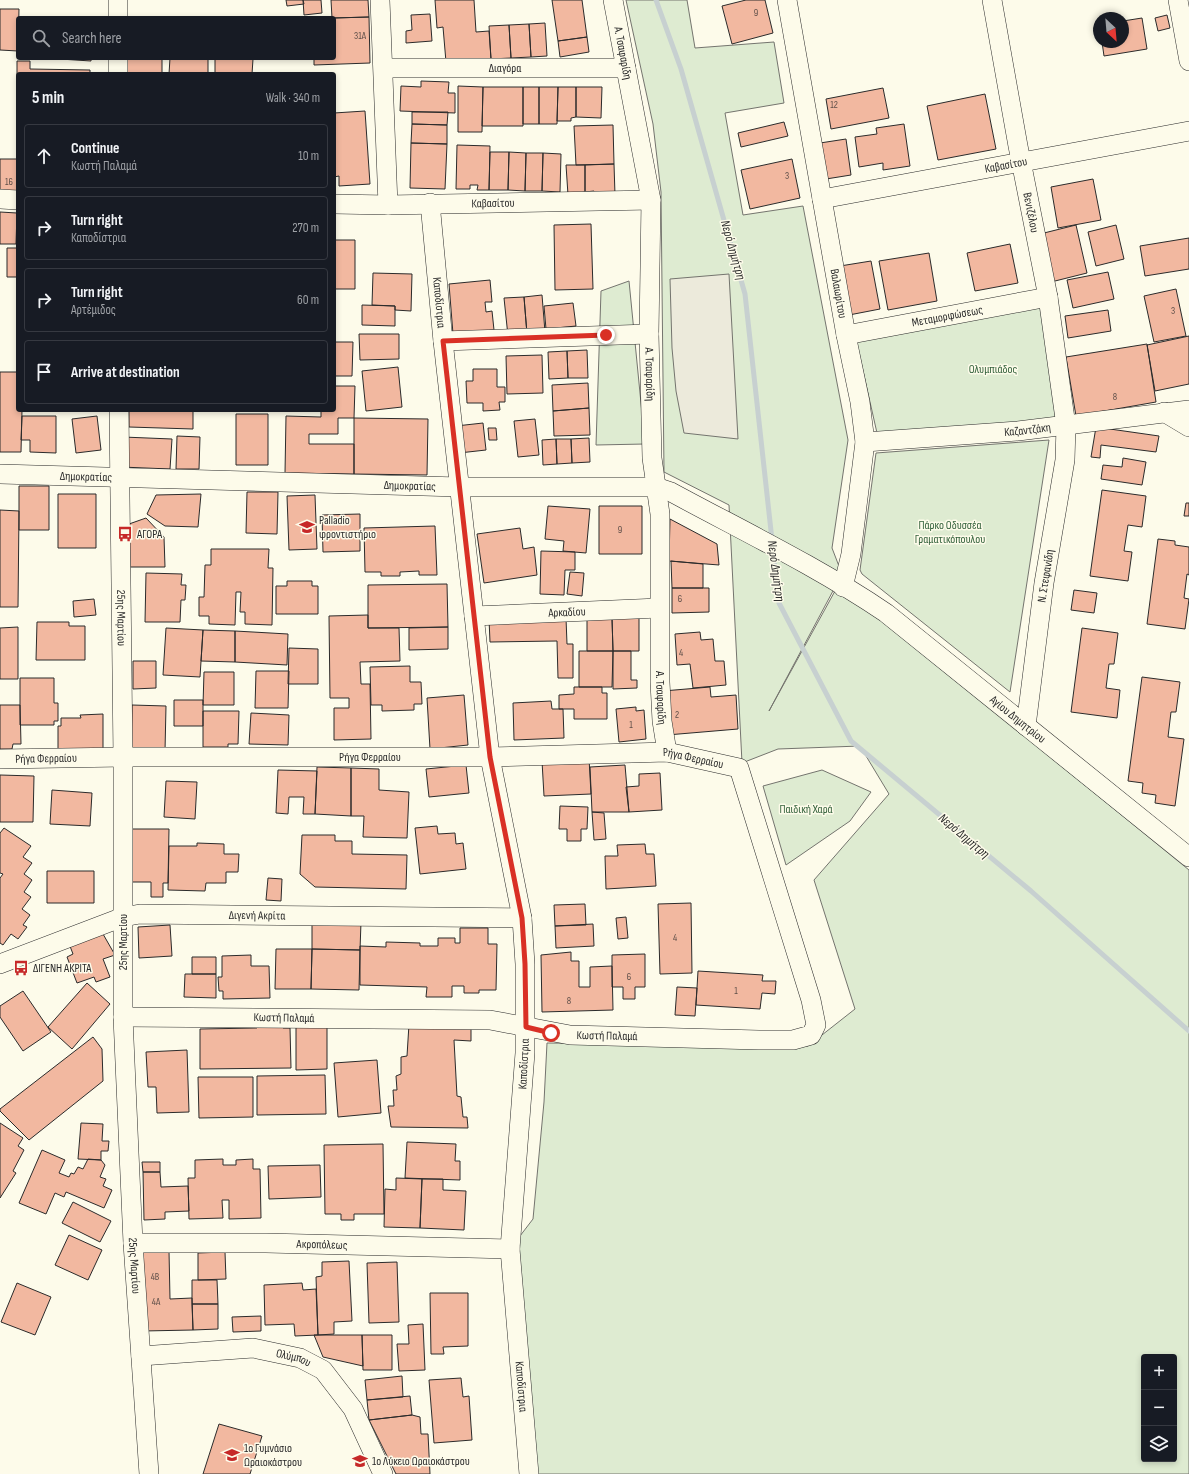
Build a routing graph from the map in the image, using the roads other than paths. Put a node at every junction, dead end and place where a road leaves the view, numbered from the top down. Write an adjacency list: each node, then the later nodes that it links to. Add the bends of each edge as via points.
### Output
1 (118, 0): 7 (street)
2 (380, 0): 10 (street)
3 (613, 0): 11 (street, Α. Τσαφαρίδη)
4 (787, 0): 16 (street, Βαλαωρίτου)
5 (992, 0): 14 (street, Βενιζέλου)
6 (1178, 0): 9 (street)
7 (118, 16)
8 (118, 60): 12 (street)
9 (1189, 61)
10 (384, 68): 11 (street, Διαγόρα); 21 (street)
11 (626, 68): 18 (street, Α. Τσαφαρίδη)
12 (118, 72)
13 (1189, 130): 14 (street, Καβασίτου)
14 (1021, 162): 16 (street, Καβασίτου); 22 (street, Βενιζέλου)
15 (0, 199): 17 (street)
16 (822, 199): 24 (street, Βαλαωρίτου)
17 (16, 200)
18 (651, 200): 19 (street, Καβασίτου); 23 (street, Α. Τσαφαρίδη)
19 (430, 203): 21 (street, Καβασίτου); 25 (street, Καποδίστρια)
20 (336, 204): 21 (street, Καβασίτου)
21 (388, 205)
22 (1048, 297): 24 (street, Μεταμορφώσεως); 29 (street, Βενιζέλου)
23 (649, 334): 25 (street); 35 (street, Α. Τσαφαρίδη, via 652,458)
24 (846, 335): 31 (street, Βαλαωρίτου, via 859,396)
25 (443, 341): 34 (street, Καποδίστρια)
26 (1189, 410): 28 (street, Καζαντζάκη)
27 (119, 412): 33 (street, 25ης Μαρτίου)
28 (1164, 412): 29 (street, Καζαντζάκη); 30 (street)
29 (1066, 426): 31 (street, Καζαντζάκη); 39 (street, Ν. Στεφανίδη, via 1065,460 1044,584)
30 (1189, 427)
31 (865, 442): 36 (street, Βαλαωρίτου, via 851,554)
32 (0, 474): 33 (street, Δημοκρατίας)
33 (119, 476): 34 (street, Δημοκρατίας); 41 (street, 25ης Μαρτίου)
34 (459, 487): 35 (street, Δημοκρατίας); 38 (street, Καποδίστρια)
35 (656, 487): 36 (street, Δημοκρατίας, via 671,492); 37 (street, Α. Τσαφαρίδη, via 660,514)
36 (843, 586): 39 (street, Αγίου Δημητρίου, via 910,632)
37 (659, 608): 38 (street, Αρκαδίου); 40 (street, Α. Τσαφαρίδη, via 662,721)
38 (474, 616): 42 (street, Καποδίστρια)
39 (1026, 726): 45 (street, Αγίου Δημητρίου)
40 (667, 752): 42 (street, Ρήγα Φερραίου); 44 (street, Ρήγα Φερραίου)
41 (124, 757): 42 (street, Ρήγα Φερραίου); 43 (street, Ρήγα Φερραίου); 46 (street, 25ης Μαρτίου)
42 (490, 757): 47 (street, Καποδίστρια)
43 (0, 759)
44 (739, 768): 50 (street, Κωστή Παλαμά, via 811,1000 816,1025 811,1035 793,1040 585,1036 551,1033)
45 (1189, 857)
46 (123, 917): 47 (street, Διγενή Ακρίτα, via 140,914); 48 (street, Διγενή Ακρίτα); 49 (street, 25ης Μαρτίου)
47 (522, 918): 50 (street, Καποδίστρια)
48 (0, 964)
49 (123, 1017): 50 (street, Κωστή Παλαμά, via 490,1020); 51 (street, 25ης Μαρτίου)
50 (526, 1027): 52 (street, Καποδίστρια)
51 (133, 1243): 52 (street, Ακροπόλεως, via 266,1243); 53 (street, 25ης Μαρτίου)
52 (510, 1249): 56 (street, Καποδίστρια)
53 (141, 1356): 54 (street, 25ης Μαρτίου); 55 (street, Ολύμπου, via 253,1348 300,1358 323,1370 353,1410)
54 (149, 1474)
55 (384, 1474)
56 (529, 1474)

